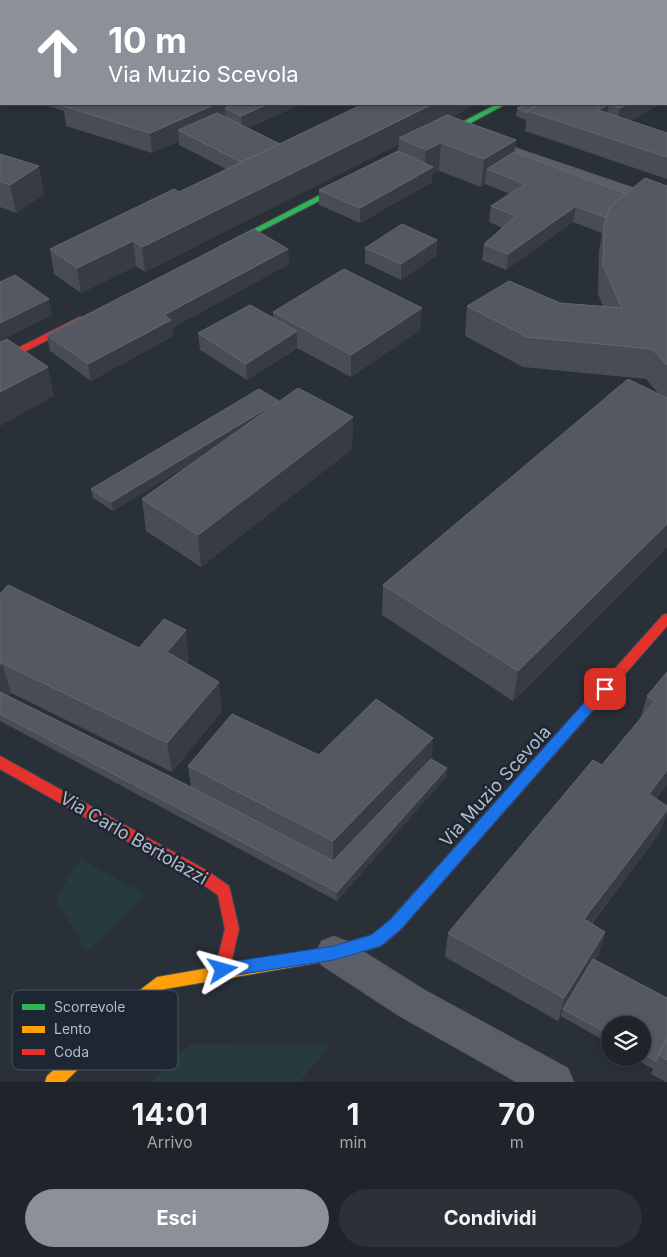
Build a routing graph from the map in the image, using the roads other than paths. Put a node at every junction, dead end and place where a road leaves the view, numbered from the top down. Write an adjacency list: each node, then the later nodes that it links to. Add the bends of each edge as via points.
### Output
1 (500, 105): 2 (street)
2 (450, 130): 3 (street); 5 (street)
3 (426, 144)
4 (364, 175): 6 (street)
5 (667, 206)
6 (213, 252)
7 (89, 316): 8 (street)
8 (0, 361)
9 (667, 618): 11 (street, Via Muzio Scevola, via 396,924 376,941)
10 (0, 762): 12 (street, Via Carlo Bertolazzi, via 224,891 232,929)
11 (334, 953): 12 (street, Via Muzio Scevola); 16 (street, via 412,1003)
12 (223, 970): 13 (street, Via Muzio Scevola, via 162,982)
13 (152, 990)
14 (66, 1070): 15 (street, Via Muzio Scevola)
15 (53, 1082)
16 (554, 1082)

